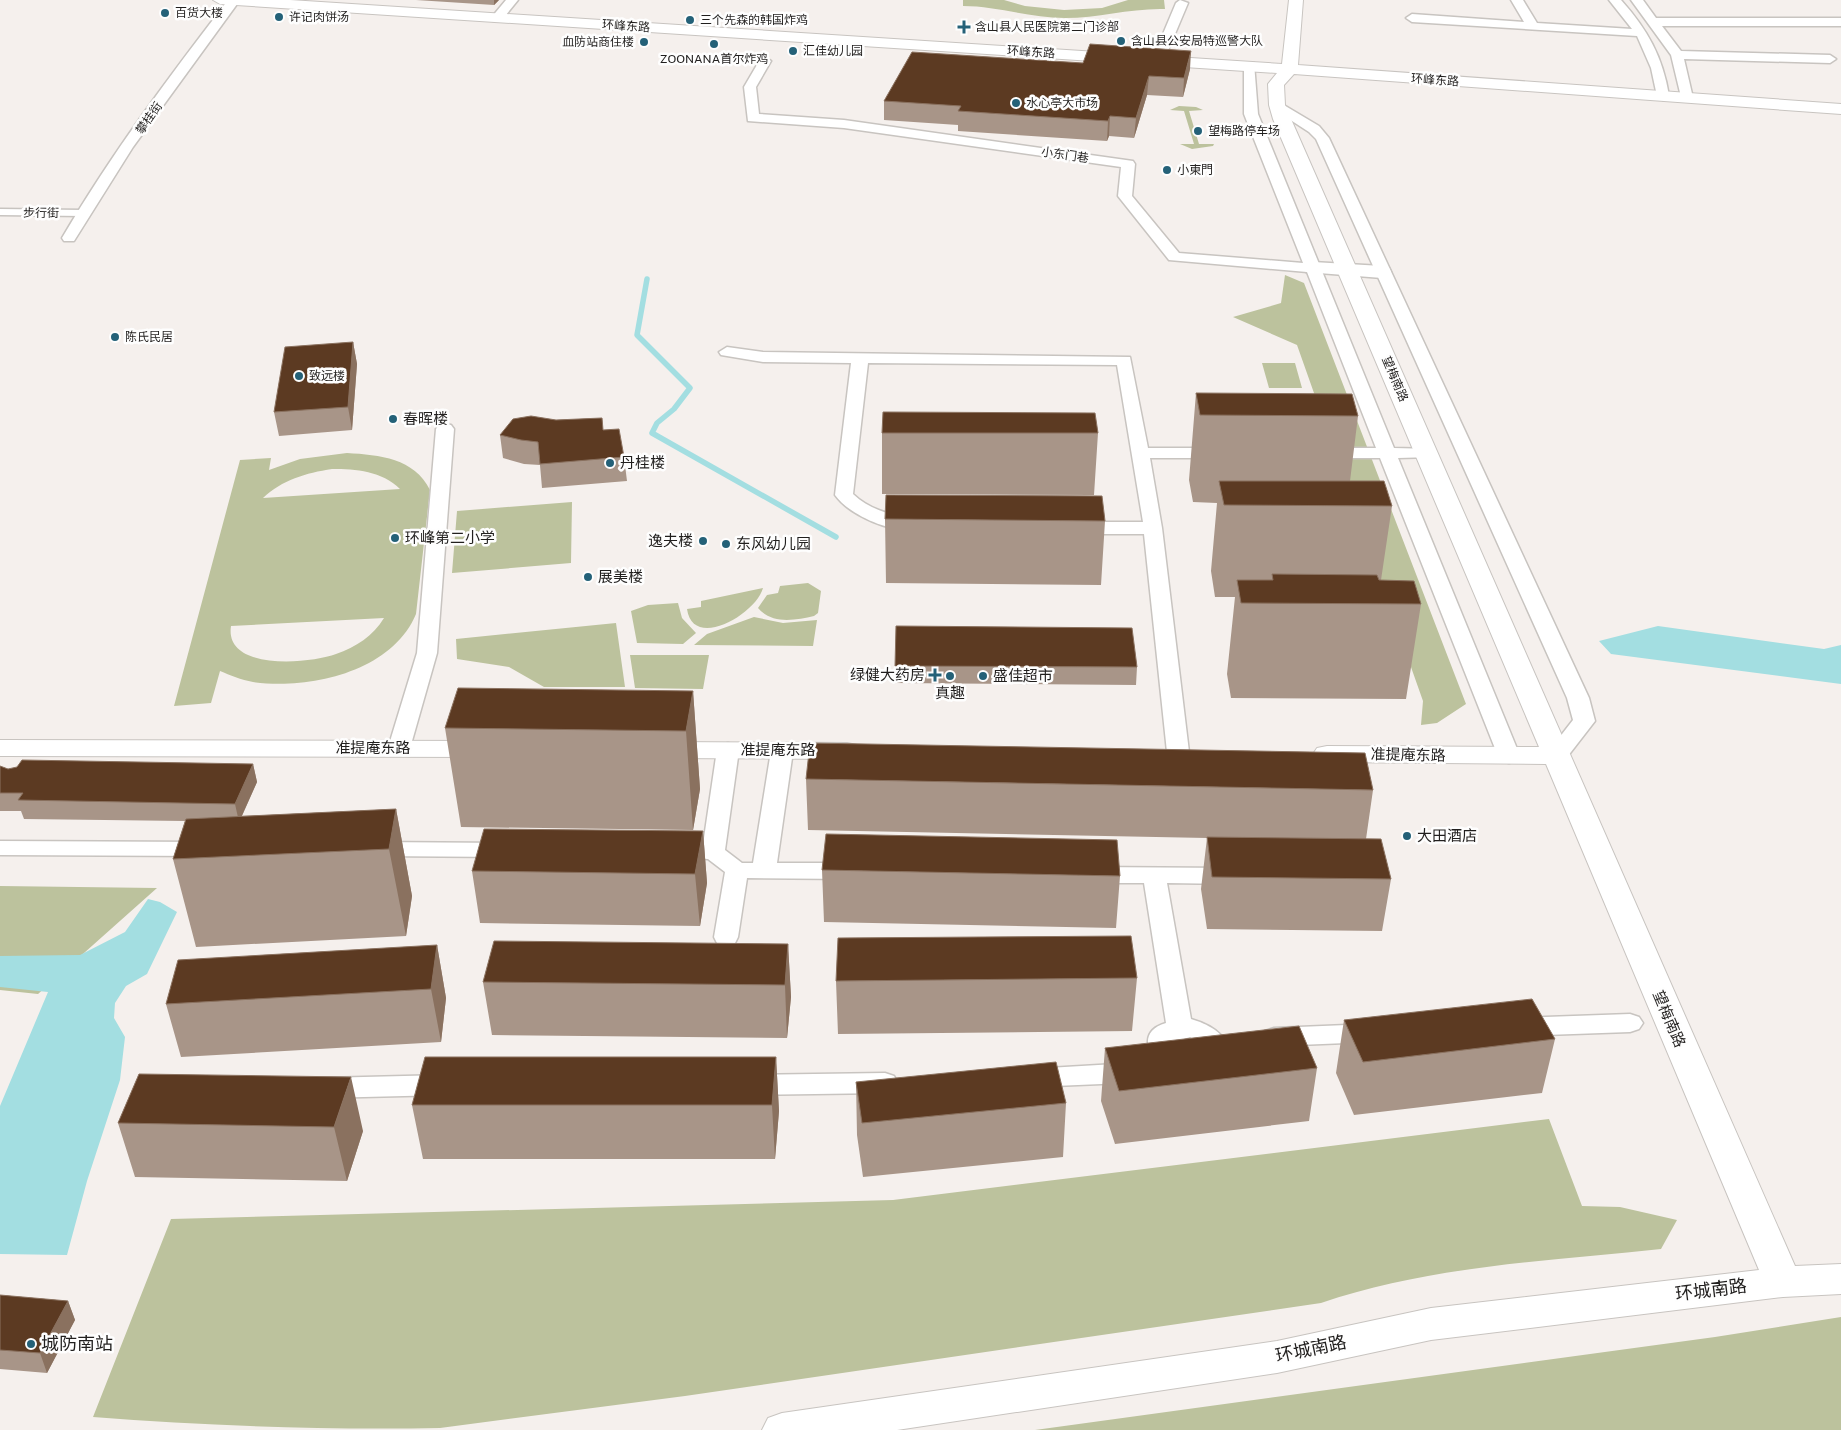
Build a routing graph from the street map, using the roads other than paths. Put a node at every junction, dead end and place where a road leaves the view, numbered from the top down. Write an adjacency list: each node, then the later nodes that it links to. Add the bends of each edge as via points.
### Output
1 (229, 0): 8 (main road, 环峰东路); 25 (street, 攀桂街)
2 (512, 0): 8 (street)
3 (1296, 0): 19 (main road)
4 (1517, 0): 12 (street)
5 (1615, 0): 13 (street)
6 (1638, 0): 10 (street)
7 (1182, 3): 16 (street)
8 (497, 18): 16 (main road, 环峰东路)
9 (1412, 18): 12 (street)
10 (1655, 22): 11 (street); 14 (street)
11 (1841, 22)
12 (1533, 26): 13 (street)
13 (1642, 33): 20 (street, via 1660,71)
14 (1677, 55): 15 (street); 21 (street)
15 (1830, 59)
16 (1158, 60): 18 (main road, 环峰东路)
17 (765, 61): 27 (street, 小东门巷, via 750,87 753,118 844,124 1128,164 1125,196 1174,257)
18 (1250, 66): 19 (main road, 环峰东路); 27 (street, via 1251,114)
19 (1290, 69): 20 (main road, 环峰东路); 22 (main road, 望梅南路, via 1276,84)
20 (1663, 96): 21 (main road, 环峰东路)
21 (1687, 98): 23 (main road, 环峰东路)
22 (1277, 105): 28 (main road, 望梅南路); 29 (street, via 1314,129 1322,138)
23 (1841, 109)
24 (0, 212): 25 (street, 步行街)
25 (82, 213): 26 (street, 攀桂街)
26 (69, 238)
27 (1313, 268): 28 (street); 36 (street)
28 (1348, 270): 29 (street); 37 (main road, 望梅南路)
29 (1382, 272): 54 (street, via 1578,698 1584,722)
30 (727, 352): 31 (street, via 763,357)
31 (860, 358): 33 (street, via 1124,360); 38 (street, via 844,495 851,504 876,516 899,524)
32 (445, 428): 43 (street, via 427,653)
33 (1140, 453): 34 (street); 40 (street)
34 (1238, 453)
35 (1306, 453): 36 (street)
36 (1387, 453): 37 (street); 53 (street)
37 (1427, 453): 54 (main road, 望梅南路)
38 (933, 527)
39 (1053, 527): 40 (street)
40 (1153, 528): 50 (street)
41 (1498, 616): 54 (main road, 望梅南路)
42 (0, 748): 43 (main road, 准提庵东路, via 25,759)
43 (399, 748): 44 (main road, 准提庵东路)
44 (509, 749)
45 (639, 750): 46 (main road, 准提庵东路)
46 (728, 750): 47 (main road, 准提庵东路); 60 (street)
47 (782, 750): 48 (main road, 准提庵东路); 62 (street)
48 (873, 751)
49 (1148, 752): 50 (main road)
50 (1178, 752): 51 (main road)
51 (1207, 752)
52 (1306, 753): 53 (main road, 准提庵东路)
53 (1509, 756): 54 (main road, 准提庵东路)
54 (1556, 756): 80 (main road, 望梅南路)
55 (0, 848): 56 (street)
56 (228, 849)
57 (357, 849): 58 (street)
58 (526, 850)
59 (654, 851): 60 (street)
60 (713, 852): 61 (street)
61 (736, 870): 62 (street); 67 (street)
62 (764, 870): 63 (street)
63 (872, 872)
64 (1067, 874): 65 (street)
65 (1154, 876): 66 (street); 69 (street)
66 (1254, 876)
67 (726, 937)
68 (1630, 1023): 70 (street)
69 (1180, 1028): 72 (street, via 1198,1030); 73 (street, via 1172,1029 1161,1038 1160,1050)
70 (1495, 1028)
71 (1398, 1032): 72 (street)
72 (1211, 1040): 73 (street, via 1214,1053 1204,1063 1187,1066)
73 (1169, 1060): 74 (street, via 1126,1074)
74 (1008, 1078)
75 (910, 1082): 77 (street)
76 (464, 1085): 78 (street)
77 (723, 1085)
78 (298, 1089)
79 (1841, 1279): 80 (main road, 环城南路)
80 (1783, 1282): 81 (main road, 环城南路, via 1431,1324 1277,1357)
81 (782, 1430)

